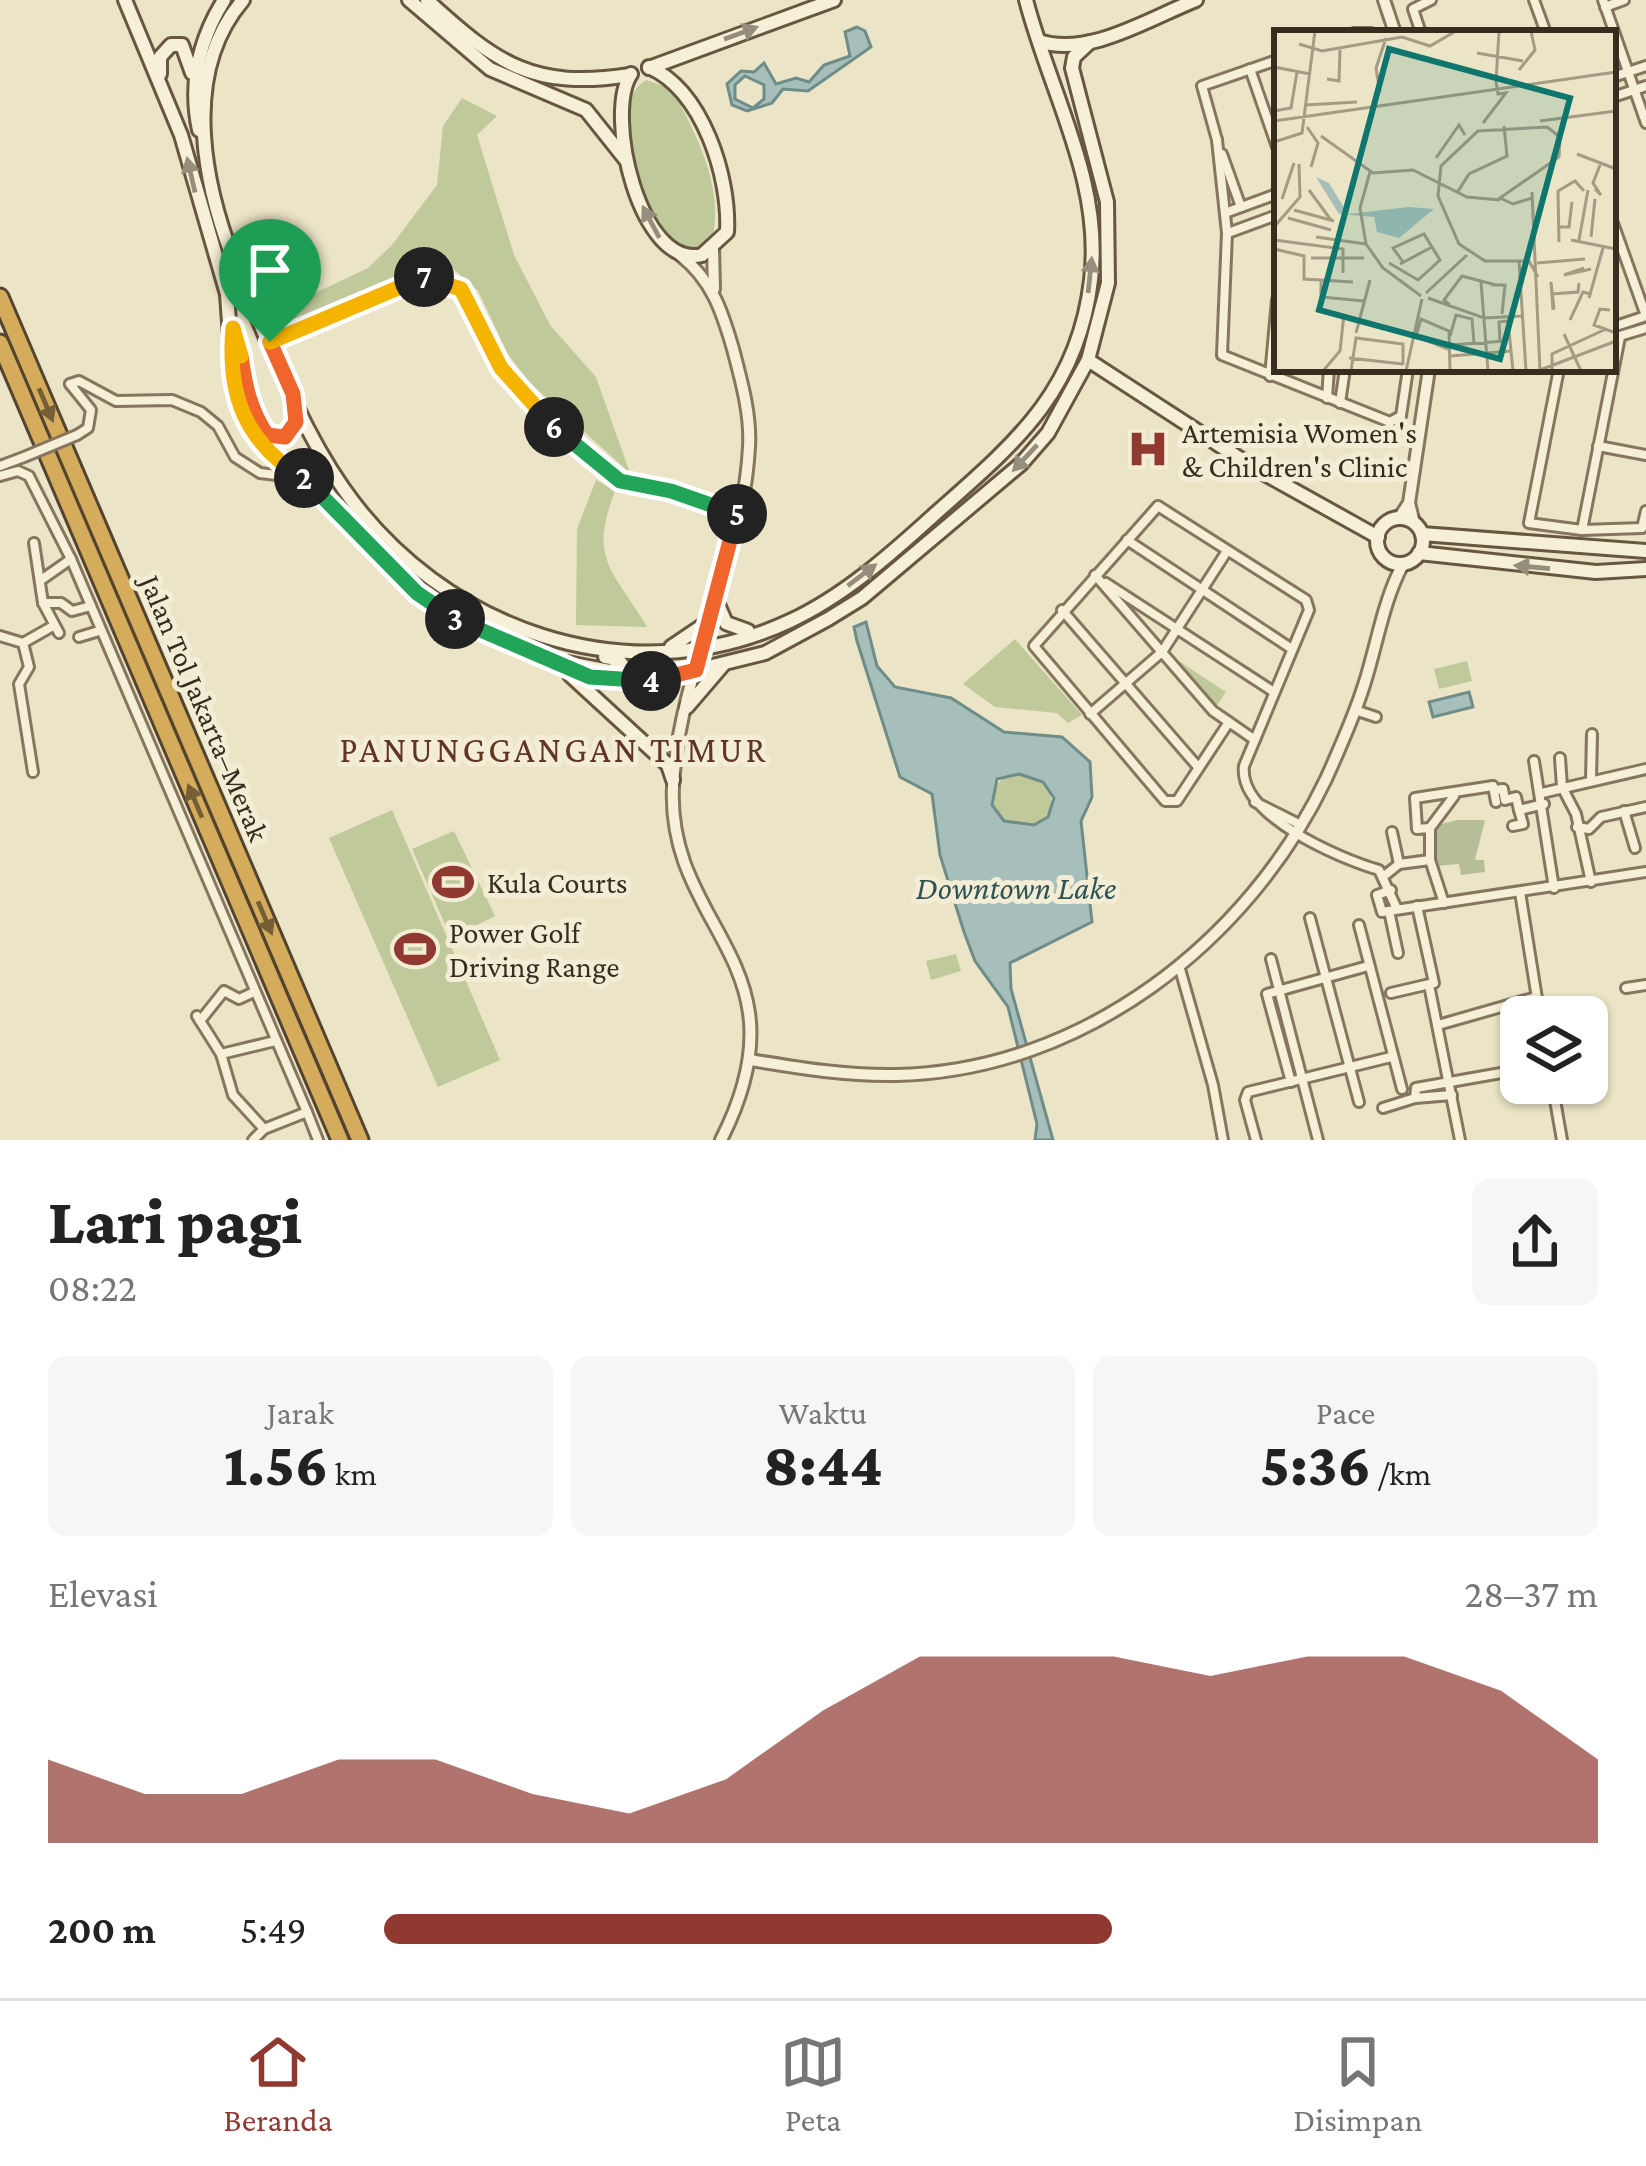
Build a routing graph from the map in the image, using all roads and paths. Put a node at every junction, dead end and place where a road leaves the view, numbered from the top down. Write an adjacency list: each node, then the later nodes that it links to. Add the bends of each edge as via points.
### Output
1 (125, 0): 30 (main road)
2 (224, 0): 31 (main road, via 202,43)
3 (243, 0): 36 (main road, via 221,30 210,68)
4 (409, 0): 35 (main road, via 490,69 586,110)
5 (427, 0): 25 (main road, via 518,70 570,81)
6 (834, 0): 22 (main road, one-way to 6)
7 (1026, 0): 18 (main road)
8 (1196, 0): 19 (main road)
9 (1384, 0): 14 (street)
10 (1431, 0): 15 (street, via 1414,7)
11 (1534, 0): 16 (street)
12 (1624, 0): 13 (street)
13 (1604, 3)
14 (1395, 30)
15 (1420, 30)
16 (1545, 30)
17 (1616, 38): 24 (street)
18 (1039, 41): 19 (main road); 95 (main road, one-way to 18, via 876,565 1010,449 1054,394 1082,320 1093,244 1081,165)
19 (1090, 42): 55 (main road, via 1072,68 1104,188 1109,242 1108,283)
20 (1274, 60): 23 (street)
21 (1646, 66): 24 (street)
22 (649, 68): 25 (main road); 43 (main road, via 677,86 719,172 728,222)
23 (1250, 69): 33 (street); 34 (street, via 1201,92)
24 (1628, 72): 26 (street); 28 (street)
25 (631, 74): 35 (main road, via 620,95)
26 (1616, 76)
27 (1646, 86): 28 (street)
28 (1634, 90): 29 (street); 32 (street)
29 (1616, 96)
30 (166, 99): 31 (main road, via 160,57 171,44 182,45); 49 (main road, one-way to 30)
31 (194, 107): 36 (main road)
32 (1646, 123)
33 (1274, 138)
34 (1217, 140): 38 (street); 39 (street)
35 (626, 160): 44 (main road, one-way to 35, via 656,233)
36 (206, 161): 53 (main road, via 224,236)
37 (1274, 195): 38 (street)
38 (1241, 207): 39 (street)
39 (1225, 212): 42 (street)
40 (1274, 216): 42 (street)
41 (1616, 231): 47 (street)
42 (1227, 233): 62 (street, via 1220,352)
43 (713, 248): 44 (main road); 45 (street)
44 (680, 255): 45 (street)
45 (714, 292): 72 (street, via 748,418)
46 (0, 297): 183 (highway, Jalan Tol Jakarta–Merak, one-way to 183)
47 (1646, 315): 48 (street)
48 (1616, 326)
49 (233, 328): 63 (main road, via 247,394 267,435 292,432); 69 (main road, via 230,365 244,419)
50 (1646, 328): 52 (street)
51 (1274, 333): 62 (street)
52 (1617, 338)
53 (270, 342): 63 (main road); 72 (street, via 413,278 446,280 470,302 516,387 608,475)
54 (0, 343): 182 (highway, Jalan Tol Jakarta–Merak, one-way to 54)
55 (1088, 360): 75 (main road, via 1256,469); 105 (main road, one-way to 105, via 1021,464 862,598 765,652)
56 (1330, 372): 64 (street)
57 (1345, 372): 65 (street)
58 (1407, 372): 65 (street, via 1399,419)
59 (1430, 372): 73 (street, via 1409,503)
60 (1557, 372): 74 (street, via 1529,523)
61 (1611, 372): 66 (street)
62 (1270, 376): 64 (street)
63 (293, 394): 98 (main road, via 344,489 407,563 475,610)
64 (1327, 398): 65 (street)
65 (1340, 403)
66 (1598, 446): 67 (street); 74 (street)
67 (1646, 455)
68 (0, 466): 69 (street, bridge, via 88,428 91,410 71,388 74,381 116,401 172,400 211,416 248,466 276,475)
69 (287, 468): 104 (main road, via 432,605)
70 (0, 476): 81 (street, via 29,476)
71 (1646, 511): 74 (street, via 1642,528)
72 (737, 513): 88 (street)
73 (1417, 528): 75 (main road); 79 (main road); 80 (main road); 82 (main road, via 1431,547)
74 (1582, 530)
75 (1381, 531): 83 (main road)
76 (1127, 540): 78 (street, via 1158,506); 85 (street); 87 (street)
77 (34, 543): 86 (street)
78 (1227, 550): 87 (street); 101 (street, via 1309,605)
79 (1646, 551)
80 (1419, 553): 82 (main road); 83 (main road)
81 (71, 559): 86 (street); 90 (street)
82 (1475, 561): 84 (main road, one-way to 82)
83 (1396, 562): 110 (street)
84 (1646, 569)
85 (1095, 575): 91 (street); 94 (street); 103 (street)
86 (41, 580): 89 (street)
87 (1202, 590): 94 (street); 101 (street)
88 (716, 600): 92 (street); 95 (main road, via 726,623)
89 (43, 603): 90 (street, via 72,611); 99 (street, via 56,630)
90 (91, 606): 93 (street)
91 (1062, 610): 107 (street); 111 (street, via 1034,646)
92 (708, 622): 100 (street); 102 (main road)
93 (99, 631): 97 (street); 159 (street)
94 (1176, 631): 103 (street); 108 (street)
95 (761, 632): 100 (main road)
96 (0, 636): 99 (street)
97 (79, 637)
98 (555, 642): 102 (main road); 104 (main road, via 624,667)
99 (23, 643): 120 (street, via 28,668 19,684)
100 (701, 647): 102 (main road); 106 (street)
101 (1292, 649): 108 (street)
102 (664, 650)
103 (1162, 652): 107 (street); 113 (street)
104 (549, 660): 106 (main road, via 622,682); 121 (main road, via 668,765)
105 (724, 664): 106 (main road); 109 (main road)
106 (696, 670): 109 (street)
107 (1126, 683): 111 (street); 118 (street)
108 (1274, 692): 115 (street)
109 (687, 707): 121 (street)
110 (1355, 710): 112 (street); 135 (street)
111 (1090, 714): 118 (street, via 1172,803)
112 (1376, 717)
113 (1229, 722): 115 (street); 118 (street)
114 (1592, 734): 122 (street)
115 (1255, 740): 135 (street, via 1242,779 1256,802)
116 (1560, 758): 123 (street)
117 (1534, 761): 125 (street)
118 (1198, 766)
119 (1646, 769): 122 (street)
120 (33, 772)
121 (673, 780): 167 (street, via 686,856 748,1002)
122 (1591, 780): 123 (street)
123 (1562, 787): 125 (street); 133 (street)
124 (1493, 790): 126 (street); 127 (street); 130 (street, via 1504,789 1505,800 1516,797)
125 (1542, 793): 128 (street)
126 (1455, 795): 134 (street); 134 (street, via 1417,796 1417,829)
127 (1496, 802)
128 (1544, 804): 130 (street); 143 (street)
129 (1646, 807): 131 (street)
130 (1520, 810): 132 (street, via 1523,824)
131 (1624, 812): 133 (street); 137 (street)
132 (1513, 826)
133 (1576, 827): 142 (street)
134 (1430, 828): 138 (street)
135 (1300, 829): 141 (street); 153 (street, via 1256,895)
136 (1392, 832): 139 (street)
137 (1636, 848)
138 (1430, 860): 139 (street); 145 (street)
139 (1399, 864): 141 (street)
140 (1646, 872): 142 (street)
141 (1384, 875): 147 (street)
142 (1592, 882): 143 (street)
143 (1554, 887): 144 (street)
144 (1520, 892): 145 (street); 161 (street)
145 (1444, 903): 146 (street)
146 (1418, 905): 147 (street); 155 (street)
147 (1393, 910): 150 (street)
148 (1310, 918): 154 (street)
149 (1359, 925): 152 (street)
150 (1397, 953)
151 (1270, 959): 157 (street)
152 (1369, 966): 154 (street); 166 (street)
153 (1180, 969): 167 (street, via 1012,1056 899,1075); 185 (street)
154 (1325, 976): 157 (street); 168 (street)
155 (1429, 985): 160 (street); 163 (street)
156 (1646, 985): 158 (street)
157 (1278, 988): 170 (street)
158 (1626, 988)
159 (254, 992): 164 (street); 165 (street, via 238,999 224,991 199,1018)
160 (1391, 993)
161 (1536, 996)
162 (1500, 1007): 163 (street)
163 (1438, 1024): 171 (street)
164 (275, 1041): 165 (street); 178 (street)
165 (221, 1054): 179 (street, via 233,1095)
166 (1390, 1057): 168 (street); 172 (street)
167 (750, 1060): 184 (street)
168 (1349, 1067): 170 (street); 175 (street)
169 (1500, 1073): 171 (street)
170 (1296, 1080): 186 (street, via 1248,1092); 187 (street)
171 (1450, 1083): 173 (street); 174 (street, via 1416,1088)
172 (1402, 1089)
173 (1452, 1095): 174 (street); 188 (street)
174 (1415, 1098): 177 (street)
175 (1359, 1102)
176 (1556, 1104): 189 (street)
177 (1383, 1108)
178 (307, 1112): 179 (street); 181 (street)
179 (264, 1129): 180 (street)
180 (253, 1140)
181 (318, 1140)
182 (340, 1140)
183 (361, 1140)
184 (721, 1140)
185 (1222, 1140)
186 (1256, 1140)
187 (1318, 1140)
188 (1460, 1140)
189 (1562, 1140)

